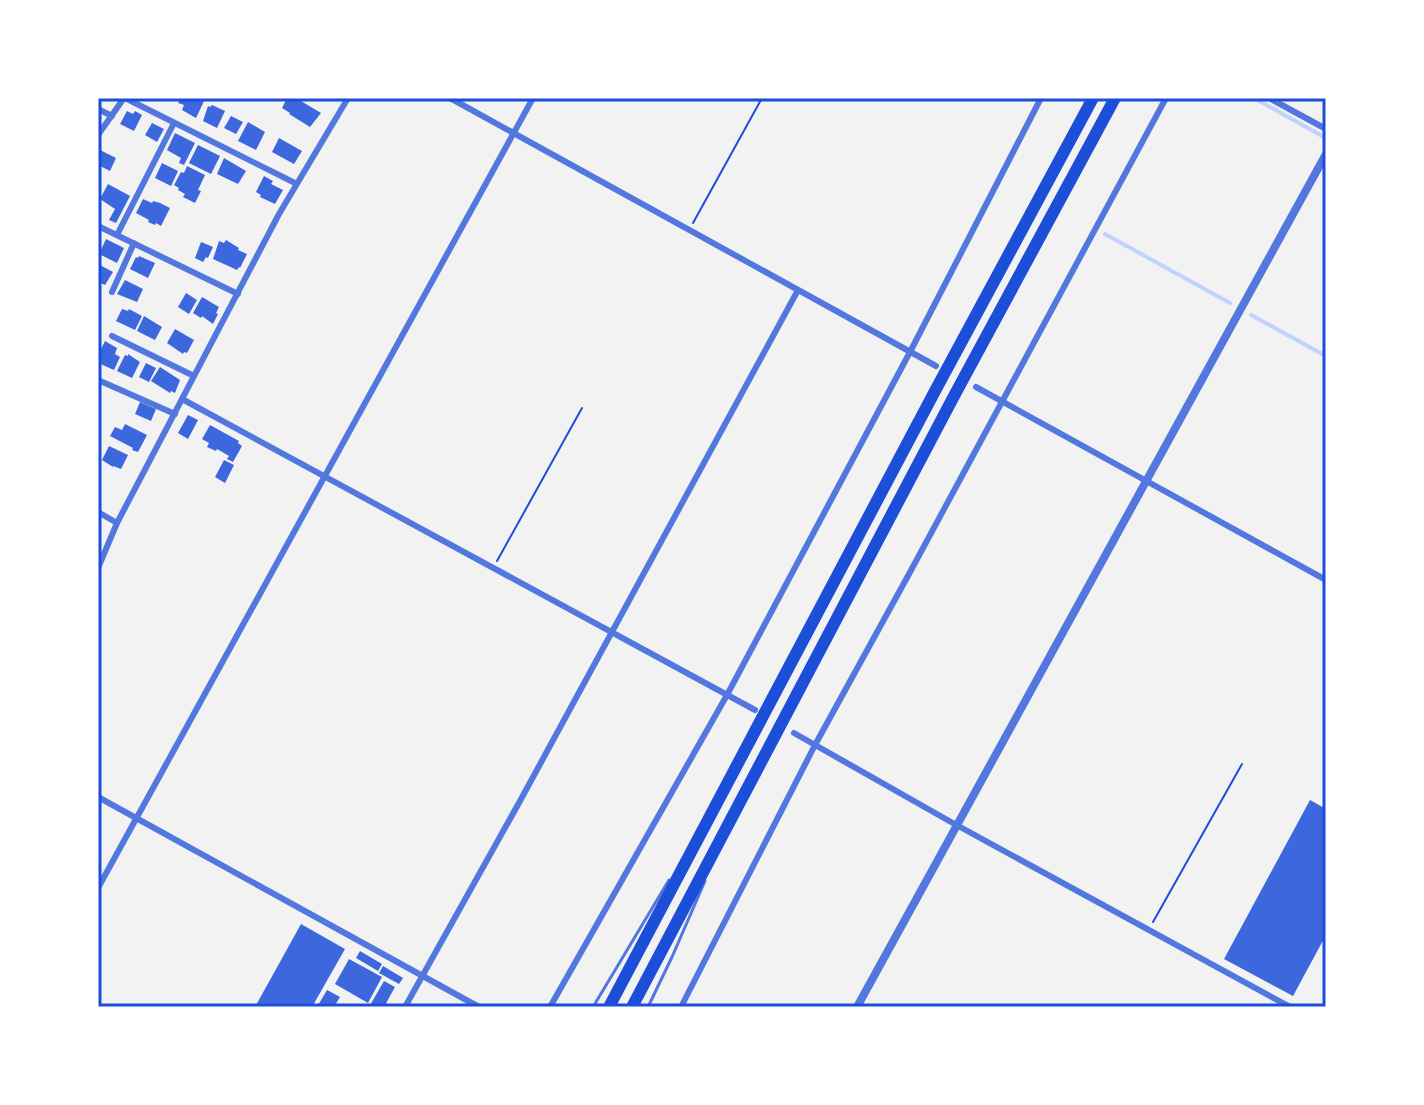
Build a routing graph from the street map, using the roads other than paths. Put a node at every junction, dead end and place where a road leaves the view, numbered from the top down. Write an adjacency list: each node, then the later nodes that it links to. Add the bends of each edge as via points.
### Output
1 (125, 98): 11 (street); 12 (street)
2 (348, 98): 17 (street)
3 (450, 98): 14 (street)
4 (533, 98): 14 (street)
5 (1041, 98): 25 (street)
6 (1093, 98): 45 (highway)
7 (1115, 98): 46 (highway)
8 (1166, 98): 31 (street)
9 (1269, 98): 13 (street)
10 (98, 109): 11 (street)
11 (112, 116): 15 (street)
12 (174, 123): 17 (street); 19 (street)
13 (1326, 129)
14 (513, 133): 21 (street); 33 (street)
15 (98, 135)
16 (1326, 154): 34 (street)
17 (297, 184): 23 (street)
18 (98, 226): 19 (street)
19 (117, 235): 20 (street)
20 (134, 243): 22 (street); 23 (street)
21 (798, 290): 25 (street); 39 (street)
22 (112, 292)
23 (238, 294): 27 (street)
24 (112, 336): 27 (street)
25 (910, 352): 26 (street); 40 (street)
26 (936, 366)
27 (194, 376): 30 (street)
28 (98, 380): 32 (street)
29 (976, 387): 31 (street)
30 (182, 399): 32 (street); 33 (street)
31 (1002, 402): 34 (street); 43 (street)
32 (175, 414): 36 (street)
33 (324, 477): 39 (street); 47 (street)
34 (1146, 481): 38 (street); 48 (street)
35 (98, 512): 36 (street)
36 (117, 523): 37 (street)
37 (98, 568)
38 (1326, 580)
39 (611, 633): 40 (street); 50 (street)
40 (727, 695): 41 (street); 53 (street)
41 (755, 710)
42 (794, 733): 43 (street)
43 (815, 745): 48 (street); 58 (street)
44 (98, 797): 47 (street)
45 (718, 803): 54 (lane); 55 (highway)
46 (735, 811): 56 (highway); 57 (lane)
47 (136, 818): 49 (street); 50 (street)
48 (958, 825): 59 (street); 60 (street)
49 (98, 888)
50 (422, 976): 51 (street); 52 (street)
51 (405, 1007)
52 (479, 1007)
53 (550, 1007)
54 (593, 1007)
55 (609, 1007)
56 (632, 1007)
57 (648, 1007)
58 (681, 1007)
59 (857, 1007)
60 (1290, 1007)

